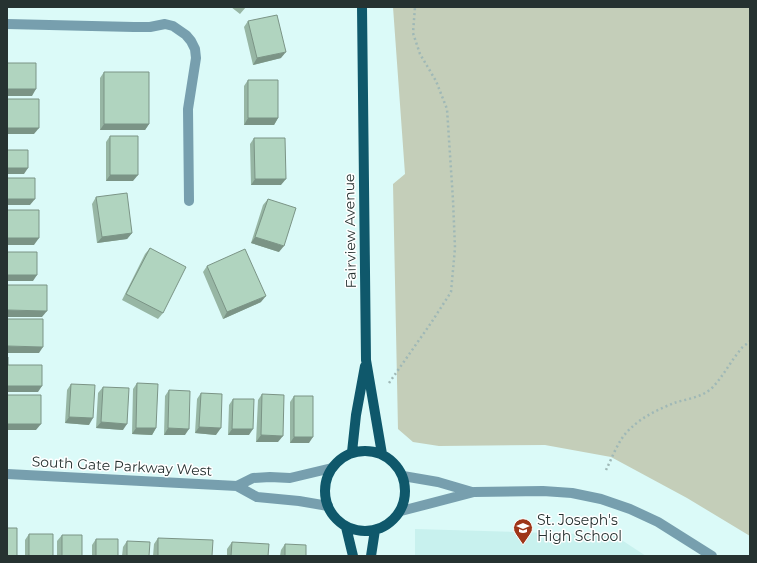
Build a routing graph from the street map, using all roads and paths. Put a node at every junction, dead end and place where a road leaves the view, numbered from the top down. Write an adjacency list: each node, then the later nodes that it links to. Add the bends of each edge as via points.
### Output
1 (362, 7): 6 (main road, Fairview Avenue)
2 (415, 7): 7 (path, via 414,33 420,54 436,81 447,109 455,248 451,292)
3 (7, 24): 4 (street, via 134,27 165,24 186,35 195,49 196,58 188,109)
4 (188, 200)
5 (750, 342): 11 (path, via 741,348 710,389 700,396 656,411 630,428)
6 (366, 360): 8 (main road); 9 (main road, Fairview Avenue)
7 (389, 383)
8 (352, 452): 9 (main road, via 362,450); 10 (main road, via 341,458)
9 (382, 454): 13 (main road, via 398,467)
10 (332, 468): 14 (street, South Gate Parkway West, via 290,478 253,478); 16 (main road, via 326,480)
11 (606, 470)
12 (7, 474): 14 (street, South Gate Parkway West)
13 (403, 476): 15 (street); 17 (main road, via 406,488)
14 (236, 486): 16 (street, South Gate Parkway West, via 257,497)
15 (474, 492): 17 (street); 22 (street, via 543,491 601,499 658,522)
16 (328, 506): 18 (main road, via 335,518)
17 (401, 511): 19 (main road, via 394,520)
18 (346, 527): 19 (main road); 20 (main road)
19 (375, 530): 21 (main road)
20 (353, 556)
21 (371, 556)
22 (712, 556)

